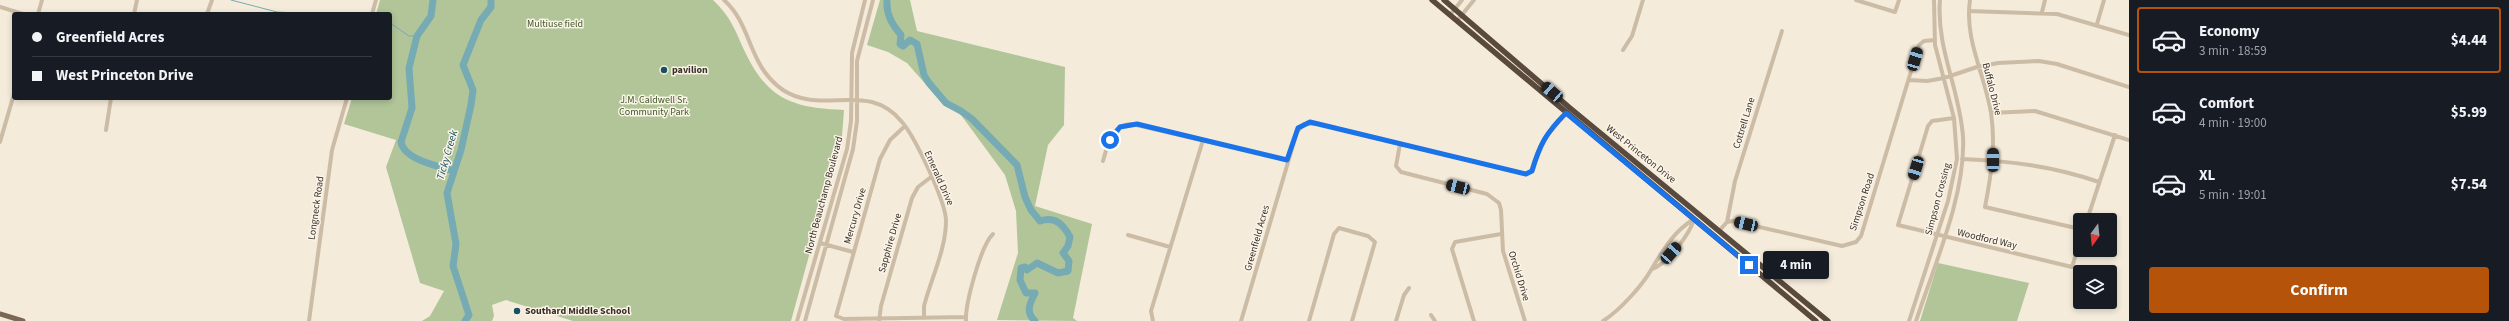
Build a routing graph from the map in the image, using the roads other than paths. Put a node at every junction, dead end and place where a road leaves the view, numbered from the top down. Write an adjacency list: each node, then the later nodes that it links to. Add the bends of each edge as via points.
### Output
1 (42, 0): 24 (street)
2 (137, 0): 25 (street)
3 (212, 0): 26 (street)
4 (376, 0): 27 (street)
5 (724, 0): 45 (street, Emerald Drive, via 741,21 760,67 776,84 792,95 810,100)
6 (865, 0): 45 (street, North Beauchamp Boulevard, via 851,58)
7 (873, 0): 46 (street, North Beauchamp Boulevard, via 857,61)
8 (1432, 0): 29 (highway, West Princeton Drive)
9 (1444, 0): 21 (highway, West Princeton Drive)
10 (1462, 0): 21 (street)
11 (1474, 0): 30 (street)
12 (1643, 0): 36 (street, via 1632,36)
13 (1856, 0): 14 (street, via 1895,12)
14 (1899, 0)
15 (1934, 0): 35 (street)
16 (1940, 0): 38 (street, via 1941,43)
17 (1970, 0): 22 (street, Buffalo Drive)
18 (2045, 0): 28 (street)
19 (2104, 0): 32 (street)
20 (0, 8): 23 (street)
21 (1455, 9): 29 (street); 30 (highway, West Princeton Drive)
22 (1969, 10): 28 (street); 37 (street, Buffalo Drive)
23 (15, 12)
24 (39, 12)
25 (134, 12)
26 (208, 12)
27 (373, 12)
28 (2042, 12): 32 (street)
29 (1450, 15): 31 (highway, West Princeton Drive)
30 (1462, 15): 31 (street); 47 (highway, West Princeton Drive)
31 (1457, 20): 48 (highway, West Princeton Drive)
32 (2097, 24): 34 (street)
33 (1782, 31): 67 (street, Cottrell Lane, via 1735,181)
34 (2129, 35)
35 (1934, 40): 39 (street); 40 (street, Simpson Road, via 1924,41 1919,45)
36 (1623, 50)
37 (1977, 67): 38 (street); 41 (street, via 2039,61 2057,64); 49 (street, Buffalo Drive)
38 (1949, 76): 39 (street); 59 (street, via 1960,118)
39 (1944, 78): 40 (street); 50 (street, Simpson Crossing)
40 (1909, 80): 67 (street, Simpson Road, via 1861,236 1856,242 1842,246 1733,221)
41 (2129, 87)
42 (12, 100): 56 (street)
43 (111, 100): 52 (street)
44 (346, 100): 89 (street, Longneck Road, via 330,158)
45 (851, 100): 46 (street, Emerald Drive); 75 (street, North Beauchamp Boulevard, via 847,149)
46 (856, 100): 51 (street, Emerald Drive, via 881,105 891,111); 76 (street, North Beauchamp Boulevard, via 853,149)
47 (1570, 108): 48 (street); 69 (highway, West Princeton Drive)
48 (1566, 113): 57 (street, via 1544,138 1530,173 1524,174); 66 (highway, West Princeton Drive)
49 (1991, 113): 53 (street, via 2035,111); 61 (street, Buffalo Drive)
50 (1954, 118): 58 (street, Simpson Crossing); 73 (street, Woodford Way, via 1932,122 1928,126 1898,225)
51 (905, 126): 63 (street, Emerald Drive); 78 (street, Mercury Drive, via 890,140 881,155)
52 (106, 130)
53 (2115, 135): 55 (street); 64 (street)
54 (1203, 140): 60 (street); 62 (street, via 1137,124 1124,124 1112,134); 77 (street)
55 (2129, 140)
56 (0, 142)
57 (1400, 144): 60 (street, Greenfield Acres, via 1314,123 1302,125); 71 (street, Orchid Drive, via 1396,166 1402,172 1495,198 1501,210)
58 (1957, 159): 59 (street); 73 (street, Simpson Crossing)
59 (1963, 159): 61 (street); 74 (street, via 1959,187)
60 (1287, 160): 93 (street, Greenfield Acres)
61 (1993, 160): 64 (street, via 2049,167); 68 (street, Buffalo Drive, via 1985,207)
62 (1103, 161)
63 (931, 177): 84 (street, Emerald Drive, via 943,204 946,222 924,306); 86 (street, Sapphire Drive, via 920,184 912,198)
64 (2099, 182): 65 (street)
65 (2089, 213)
66 (1694, 219): 80 (street, via 1684,225 1664,248); 80 (street, via 1691,230 1666,259); 100 (highway, West Princeton Drive)
67 (1727, 222): 69 (street)
68 (2073, 227)
69 (1719, 231): 101 (highway, West Princeton Drive)
70 (993, 234): 85 (street, via 985,244)
71 (1501, 234): 98 (street, via 1455,242 1452,249); 99 (street, Orchid Drive, via 1505,260)
72 (1128, 235): 77 (street)
73 (1937, 236): 74 (street, Woodford Way); 102 (street, Simpson Crossing)
74 (1943, 237): 79 (street, Woodford Way, via 2072,267); 103 (street)
75 (820, 243): 76 (street); 90 (street, North Beauchamp Boulevard)
76 (827, 245): 78 (street); 91 (street, North Beauchamp Boulevard)
77 (1170, 247): 92 (street, via 1151,311)
78 (853, 252): 86 (street, Mercury Drive, via 837,308 837,318)
79 (2075, 257)
80 (1652, 269): 87 (street)
81 (1410, 288): 96 (street, via 1404,295)
82 (0, 314): 88 (main road)
83 (1431, 316): 97 (street)
84 (924, 318): 85 (street); 86 (street)
85 (966, 319)
86 (879, 320)
87 (1607, 320)
88 (23, 321)
89 (309, 321)
90 (797, 321)
91 (805, 321)
92 (1153, 321)
93 (1241, 321)
94 (1309, 321): 95 (street, via 1337,229 1374,239)
95 (1352, 321)
96 (1396, 321)
97 (1435, 321)
98 (1474, 321)
99 (1525, 321)
100 (1816, 321)
101 (1828, 321)
102 (1909, 321)
103 (1916, 321)

